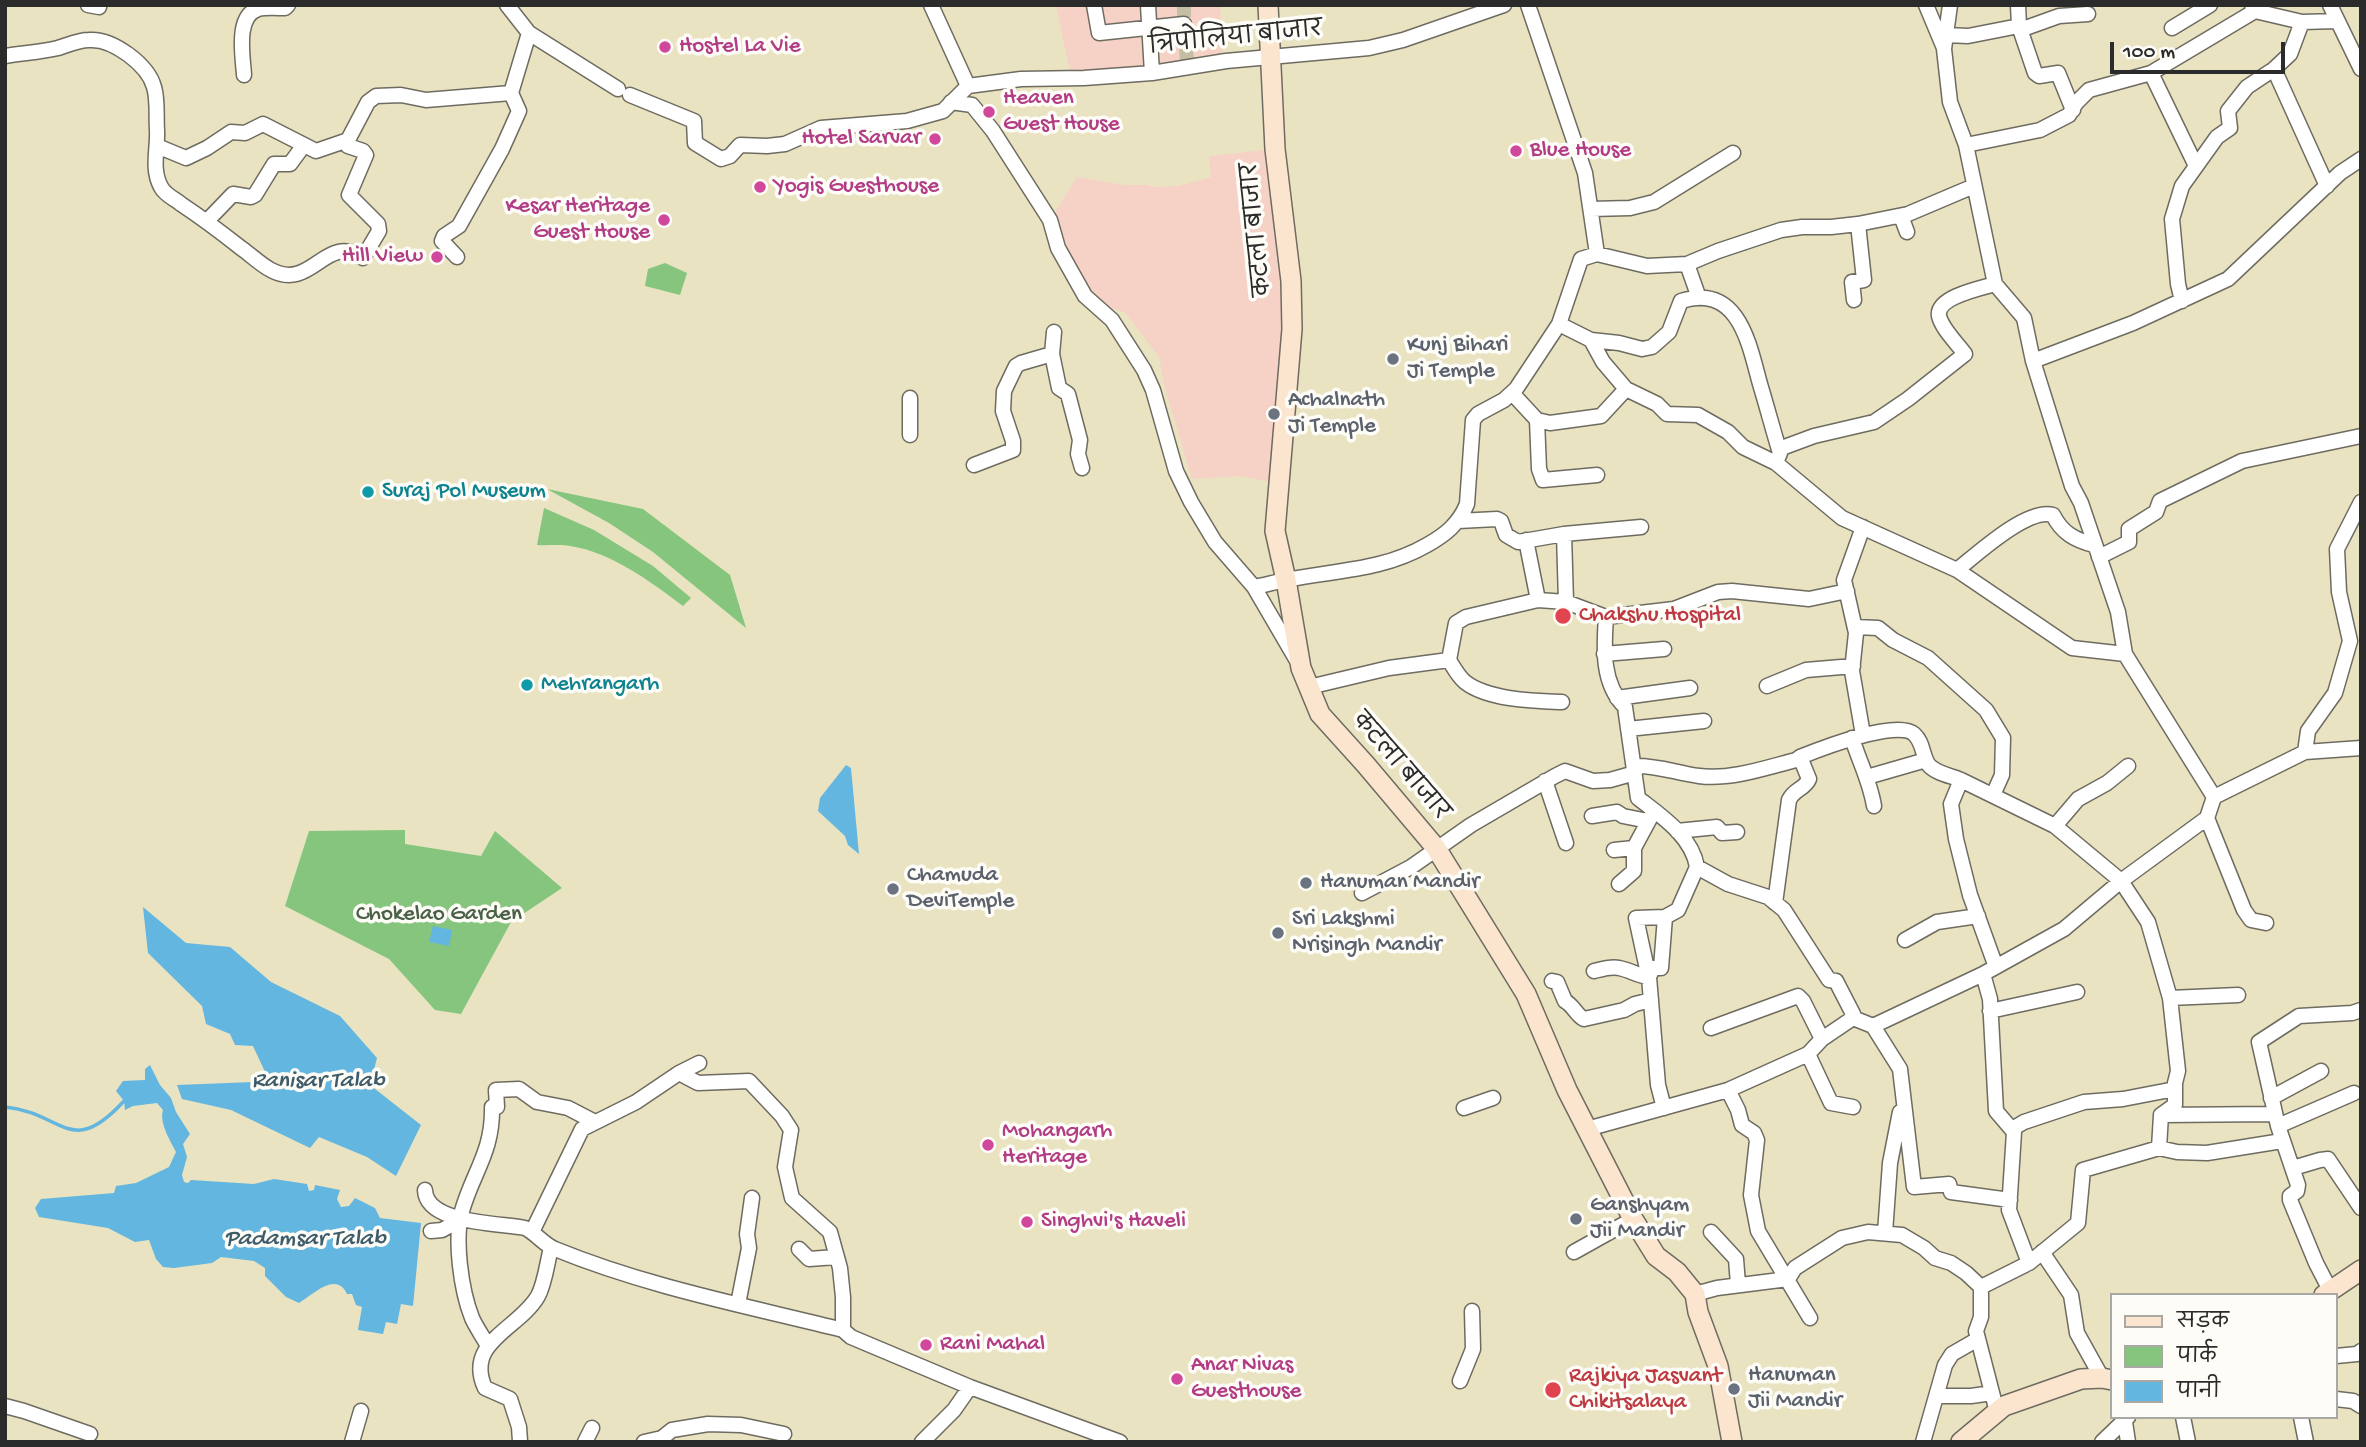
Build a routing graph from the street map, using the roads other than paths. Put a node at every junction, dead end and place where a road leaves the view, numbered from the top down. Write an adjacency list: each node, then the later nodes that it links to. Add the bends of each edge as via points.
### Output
1 (288, 5): 31 (street, via 248,15 243,26)
2 (507, 5): 23 (street)
3 (931, 5): 32 (street)
4 (1094, 5): 22 (street, via 1099,33)
5 (1138, 5): 22 (street)
6 (1148, 5): 22 (street)
7 (1268, 5): 26 (street, कटला बाजार)
8 (1504, 5): 26 (street, त्रिपोलिया बाजार, via 1369,48)
9 (1528, 5): 45 (street, via 1585,173)
10 (1926, 5): 24 (street)
11 (1950, 5): 24 (street)
12 (2018, 5): 20 (street)
13 (2210, 5): 21 (street)
14 (2330, 5): 17 (street)
15 (2253, 8): 18 (street); 30 (street)
16 (2088, 13): 20 (street)
17 (2336, 21): 18 (street); 28 (street)
18 (2302, 22): 27 (street, via 2290,54)
19 (1184, 23): 22 (street)
20 (2019, 28): 24 (street); 35 (street, via 2035,73 2058,73)
21 (2172, 28)
22 (1146, 29): 29 (street)
23 (529, 33): 33 (street); 34 (street, via 624,92 694,121 695,143 722,159 740,145 785,144 814,130 907,121 943,111)
24 (1945, 42): 38 (street, via 1951,102)
25 (5, 56): 39 (street, via 89,40 123,51 153,84)
26 (1270, 58): 29 (street, त्रिपोलिया बाजार, via 1187,63); 80 (street, कटला बाजार, via 1275,149 1291,281 1292,329 1275,531)
27 (2274, 69): 42 (street, via 2247,87 2228,111 2230,128 2217,137); 44 (street)
28 (2361, 69)
29 (1152, 73): 32 (street, त्रिपोलिया बाजार)
30 (2151, 73): 35 (street, via 2089,90); 42 (street)
31 (244, 75)
32 (968, 86): 34 (street)
33 (511, 93): 36 (street, via 426,100 376,96 368,102); 51 (street, via 519,111 502,149 459,226 444,236 443,242)
34 (951, 102): 81 (street, via 972,105 993,131 1050,220 1058,248 1085,296 1112,320 1144,370 1179,480 1215,542)
35 (2073, 110): 38 (street, via 2040,130)
36 (348, 140): 37 (street, via 316,151); 47 (street, via 348,146 366,155 349,195 379,227 363,258 346,251 324,257 302,273 283,276)
37 (304, 145): 39 (street, via 263,124 245,133 231,132 186,158); 47 (street, via 290,164 274,164 254,195 233,194)
38 (1966, 145): 43 (street)
39 (157, 146): 47 (street, via 156,172 162,191)
40 (1733, 153): 45 (street, via 1654,202)
41 (2361, 159): 44 (street)
42 (2196, 166): 56 (street, via 2182,186 2172,219)
43 (1973, 186): 46 (street); 53 (street)
44 (2327, 186): 56 (street, via 2228,279)
45 (1591, 209): 50 (street)
46 (1901, 216): 48 (street); 49 (street)
47 (207, 221)
48 (1858, 224): 52 (street, via 1781,230); 55 (street, via 1864,281 1852,282)
49 (1907, 232)
50 (1597, 254): 52 (street, via 1647,266); 57 (street, via 1581,259)
51 (457, 257)
52 (1687, 264): 54 (street)
53 (1995, 284): 61 (street, via 2024,318); 68 (street, via 1959,295 1941,307 1942,323 1965,354 1874,422 1814,436)
54 (1699, 298): 59 (street, via 1679,303 1669,332 1652,347); 68 (street, via 1719,302 1743,326)
55 (1854, 300)
56 (2182, 301): 61 (street)
57 (1559, 324): 59 (street); 63 (street)
58 (1054, 331): 60 (street)
59 (1591, 340): 62 (street, via 1602,362)
60 (1052, 354): 69 (street, via 1016,366 1004,391 1003,411 1013,450); 70 (street, via 1059,390 1068,394 1079,435)
61 (2033, 361): 78 (street)
62 (1626, 389): 65 (street, via 1597,418 1550,424); 68 (street, via 1667,414 1698,415 1728,432 1742,447)
63 (1512, 393): 65 (street); 73 (street, via 1473,419 1467,504)
64 (910, 398): 66 (street)
65 (1537, 420): 71 (street, via 1543,480)
66 (911, 435)
67 (2361, 436): 78 (street, via 2242,461 2160,502 2156,512 2129,529 2129,542)
68 (1778, 456): 75 (street, via 1842,518)
69 (974, 465)
70 (1082, 468)
71 (1597, 475)
72 (2361, 502): 101 (street, via 2337,550 2339,592 2350,641 2335,694 2308,731)
73 (1458, 521): 77 (street, via 1497,519 1509,538); 80 (street, via 1435,541 1384,565)
74 (1641, 527): 76 (street)
75 (1863, 527): 79 (street); 82 (street, via 1844,580)
76 (1564, 534): 77 (street); 84 (street)
77 (1526, 540): 83 (street)
78 (2096, 551): 79 (street, via 2062,530 2053,515 2043,513 2020,523); 89 (street, via 2118,612)
79 (1956, 570): 89 (street, via 2072,648)
80 (1286, 580): 81 (street); 92 (street, कटला बाजार)
81 (1254, 587): 92 (street)
82 (1847, 591): 85 (street, via 1809,599 1718,592 1674,608); 86 (street)
83 (1538, 600): 84 (street); 90 (street, via 1456,623)
84 (1566, 602): 85 (street)
85 (1606, 617): 88 (street)
86 (1854, 627): 91 (street); 109 (street, via 1878,628 1928,658 1986,710 2003,738 2002,775)
87 (1664, 649): 88 (street)
88 (1604, 654): 95 (street)
89 (2125, 654): 110 (street)
90 (1449, 660): 92 (street); 96 (street, via 1456,673 1476,688 1512,699)
91 (1853, 666): 93 (street, via 1805,670); 99 (street)
92 (1305, 677): 119 (street, कटला बाजार, via 1320,715)
93 (1767, 686)
94 (1690, 688): 95 (street)
95 (1616, 698): 98 (street, via 1625,707)
96 (1562, 702)
97 (1704, 722): 98 (street)
98 (1628, 729): 105 (street)
99 (1858, 736): 102 (street); 103 (street, via 1912,732); 106 (street, via 1858,757)
100 (2361, 748): 101 (street)
101 (2305, 752): 110 (street)
102 (1800, 757): 105 (street, via 1716,777 1654,766); 126 (street, via 1809,779 1789,800)
103 (1926, 760): 106 (street); 107 (street, via 1932,768)
104 (2128, 766): 115 (street, via 2078,799)
105 (1634, 770): 108 (street, via 1594,781 1565,771); 113 (street, via 1638,799)
106 (1867, 777): 111 (street)
107 (1961, 779): 109 (street); 127 (street, via 1951,804)
108 (1545, 781): 118 (street); 119 (street)
109 (1993, 795): 115 (street)
110 (2214, 797): 114 (street)
111 (1874, 806)
112 (1592, 816): 113 (street, via 1617,812)
113 (1651, 816): 116 (street); 120 (street)
114 (2207, 818): 123 (street); 129 (street, via 2244,910 2251,920)
115 (2055, 825): 123 (street)
116 (1677, 831): 117 (street, via 1717,827 1722,833); 122 (street)
117 (1737, 832)
118 (1566, 843)
119 (1436, 848): 125 (street); 161 (street, कटला बाजार, via 1526,994)
120 (1634, 848): 121 (street); 124 (street, via 1634,872)
121 (1614, 850)
122 (1697, 867): 126 (street); 128 (street, via 1678,910)
123 (2121, 881): 132 (street, via 2064,929); 137 (street, via 2148,922)
124 (1619, 884)
125 (1362, 893)
126 (1775, 903): 141 (street, via 1829,980 1836,981)
127 (1978, 916): 130 (street, via 1937,922); 132 (street)
128 (1665, 917): 133 (street, via 1661,968); 133 (street, via 1636,918)
129 (2266, 923)
130 (1905, 940)
131 (1594, 971): 133 (street)
132 (1990, 971): 140 (street); 142 (street)
133 (1651, 972): 138 (street)
134 (1552, 981): 138 (street, via 1558,982 1565,1001 1584,1019)
135 (2077, 992): 140 (street)
136 (2238, 995): 137 (street)
137 (2170, 998): 149 (street, via 2178,1071)
138 (1651, 1000): 157 (street)
139 (2361, 1010): 154 (street, via 2299,1016 2259,1042)
140 (1990, 1011): 162 (street, via 1996,1111)
141 (1853, 1018): 142 (street); 144 (street)
142 (1873, 1026): 152 (street, via 1900,1069)
143 (1711, 1028): 144 (street, via 1798,996)
144 (1822, 1039): 145 (street)
145 (1808, 1054): 150 (street); 155 (street, via 1831,1103)
146 (699, 1063): 148 (street)
147 (2321, 1071): 154 (street)
148 (679, 1073): 159 (street); 179 (street, via 698,1083 749,1081 782,1116 791,1130 785,1167 792,1198 830,1232)
149 (2175, 1089): 158 (street, via 2175,1105); 162 (street, via 2084,1102)
150 (1728, 1090): 157 (street); 182 (street, via 1742,1125 1757,1140 1751,1195 1758,1231)
151 (2354, 1093): 160 (street)
152 (1903, 1097): 167 (street, via 1914,1187 1949,1184 1951,1192); 174 (street)
153 (1493, 1098): 156 (street)
154 (2271, 1098): 160 (street)
155 (1853, 1107)
156 (1464, 1108)
157 (1664, 1108): 161 (street)
158 (2161, 1115): 160 (street); 163 (street)
159 (596, 1122): 170 (street, via 568,1108 533,1100 519,1088 496,1090 497,1107 492,1107 485,1157); 172 (street, via 581,1131)
160 (2278, 1127): 163 (street, via 2207,1153); 164 (street)
161 (1587, 1129): 169 (street, कटला बाजार)
162 (2012, 1129): 167 (street)
163 (2158, 1148): 178 (street, via 2083,1170 2078,1223)
164 (2293, 1168): 168 (street, via 2328,1159); 185 (street, via 2298,1188 2290,1199)
165 (425, 1190): 170 (street, via 432,1206)
166 (752, 1198): 187 (street, via 749,1248)
167 (2010, 1200): 180 (street, via 2009,1210)
168 (2361, 1208)
169 (1633, 1219): 177 (street); 186 (street, कटला बाजार, via 1656,1256)
170 (460, 1220): 171 (street); 172 (street); 192 (street, via 468,1304)
171 (431, 1231)
172 (532, 1232): 175 (street)
173 (1711, 1233): 183 (street, via 1736,1259)
174 (1885, 1233): 182 (street, via 1842,1238 1795,1268); 184 (street, via 1902,1236 1951,1263)
175 (551, 1248): 187 (street, via 679,1291); 192 (street, via 538,1295)
176 (799, 1249): 179 (street, via 809,1259)
177 (1574, 1252)
178 (2042, 1252): 180 (street); 195 (street, via 2071,1295 2077,1333)
179 (836, 1257): 190 (street)
180 (2029, 1263): 184 (street)
181 (2361, 1270): 185 (street)
182 (1788, 1279): 183 (street); 189 (street)
183 (1738, 1284): 186 (street)
184 (1981, 1287): 191 (street)
185 (2327, 1292)
186 (1695, 1294): 217 (street, कटला बाजार, via 1718,1366)
187 (738, 1304): 190 (street)
188 (1472, 1311): 196 (street, via 1473,1349)
189 (1810, 1318)
190 (843, 1330): 197 (street)
191 (1978, 1339): 198 (street, via 1952,1354); 200 (street)
192 (488, 1346): 210 (street, via 480,1377 485,1388 510,1399)
193 (2361, 1351): 194 (street)
194 (2338, 1356)
195 (2110, 1379): 200 (street, via 2081,1378 2004,1406)
196 (1460, 1381)
197 (970, 1387): 215 (street); 216 (street)
198 (1937, 1396): 200 (street, via 1971,1396); 218 (street)
199 (2338, 1399): 202 (street)
200 (1994, 1402): 219 (street)
201 (5, 1406): 208 (street)
202 (2361, 1406)
203 (361, 1411): 211 (street)
204 (2183, 1419): 222 (street)
205 (2301, 1419): 223 (street)
206 (2126, 1420): 220 (street); 221 (street)
207 (592, 1428): 213 (street)
208 (90, 1434)
209 (784, 1434): 214 (street, via 708,1424 672,1430)
210 (520, 1441): 212 (street)
211 (352, 1442)
212 (513, 1442)
213 (585, 1442)
214 (644, 1442)
215 (922, 1442)
216 (1121, 1442)
217 (1732, 1442)
218 (1923, 1442)
219 (1961, 1442)
220 (2102, 1442)
221 (2128, 1442)
222 (2188, 1442)
223 (2306, 1442)

